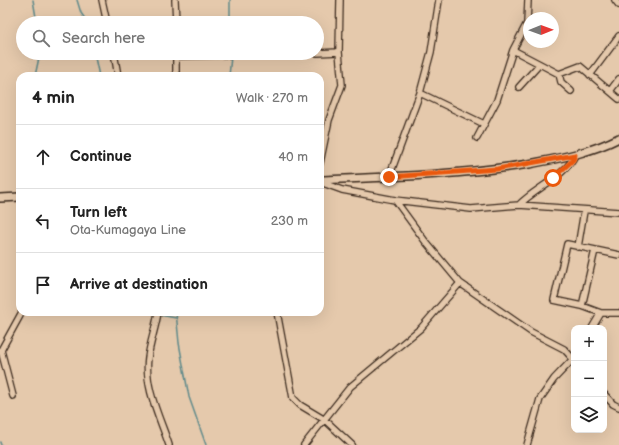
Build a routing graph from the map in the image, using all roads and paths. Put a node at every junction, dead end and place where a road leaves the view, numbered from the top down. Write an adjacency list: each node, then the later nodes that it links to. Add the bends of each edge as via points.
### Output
1 (102, 0): 8 (street)
2 (175, 0): 9 (street)
3 (340, 0): 12 (street)
4 (439, 0): 25 (street, via 431,52)
5 (528, 0): 11 (street, via 527,23)
6 (615, 0): 7 (street)
7 (619, 5)
8 (105, 16)
9 (176, 16)
10 (619, 36): 20 (street)
11 (513, 50): 16 (street); 27 (street, via 497,100)
12 (339, 52): 13 (street); 30 (street, via 342,85 329,120)
13 (324, 53)
14 (115, 60): 17 (street)
15 (176, 60): 18 (street)
16 (539, 65): 19 (street); 22 (street)
17 (117, 72)
18 (176, 72)
19 (559, 74): 20 (street, via 580,66); 23 (street, via 560,82)
20 (590, 74): 24 (street)
21 (619, 80): 24 (street)
22 (519, 87)
23 (572, 91)
24 (610, 91): 26 (street)
25 (420, 93): 27 (street); 32 (street)
26 (619, 98)
27 (484, 124): 28 (street)
28 (477, 138)
29 (619, 138): 31 (main road)
30 (324, 144)
31 (575, 155): 32 (main road, via 497,169); 38 (street, via 573,160 553,178)
32 (389, 177): 33 (main road)
33 (324, 181)
34 (324, 183): 37 (street, via 342,190)
35 (16, 197): 36 (main road)
36 (0, 198)
37 (395, 200): 38 (street, via 470,208); 44 (street)
38 (519, 205): 39 (street)
39 (584, 211): 40 (street); 41 (street)
40 (619, 212)
41 (578, 246): 42 (street); 45 (street, via 567,244 554,300)
42 (595, 250): 43 (street); 45 (street)
43 (619, 255)
44 (460, 283): 53 (street, via 531,332 564,349); 58 (street, via 420,328 350,387)
45 (582, 306): 46 (street)
46 (602, 313): 47 (street); 51 (street)
47 (619, 313)
48 (20, 316): 52 (street)
49 (158, 316): 59 (street, via 148,358 148,377 151,394)
50 (278, 316): 58 (street, via 293,398)
51 (594, 325)
52 (0, 351): 55 (street)
53 (571, 356)
54 (572, 361): 62 (street, via 554,379 540,399)
55 (13, 396)
56 (606, 397): 57 (street, via 612,404)
57 (619, 407)
58 (325, 420): 60 (street); 61 (street)
59 (169, 445)
60 (304, 445)
61 (352, 445)
62 (526, 445)

